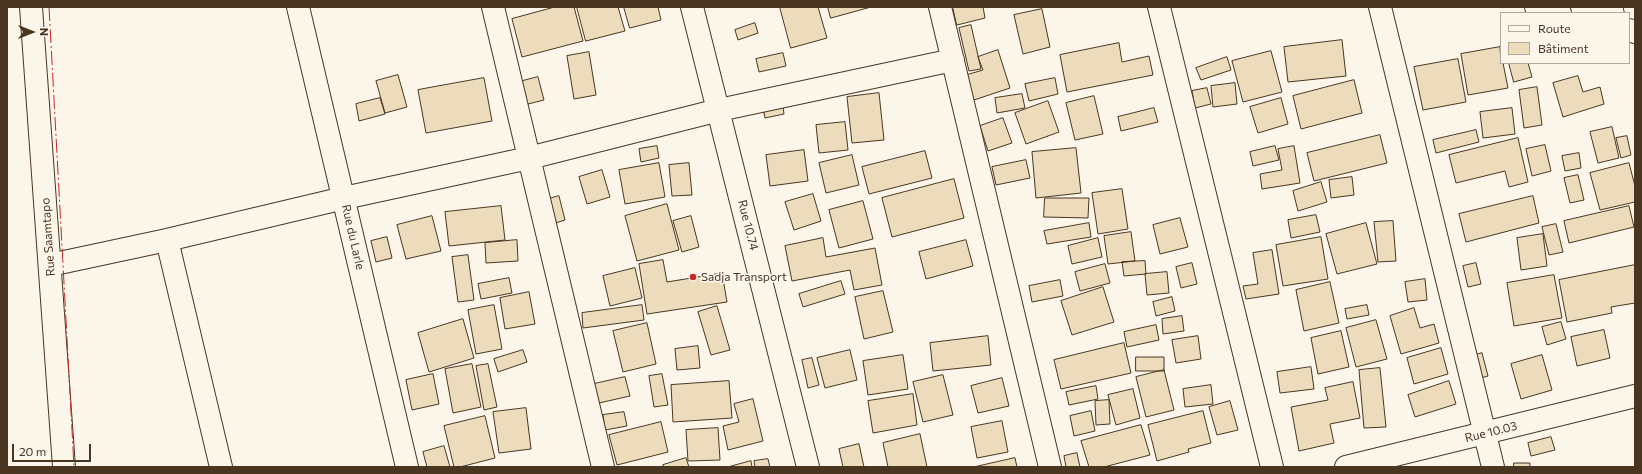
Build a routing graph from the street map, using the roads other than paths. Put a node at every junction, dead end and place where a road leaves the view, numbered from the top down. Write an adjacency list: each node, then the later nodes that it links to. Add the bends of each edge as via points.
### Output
1 (31, 7): 15 (street, Rue Saamtapo)
2 (298, 7): 13 (street, Rue du Larle)
3 (493, 7): 12 (street)
4 (692, 7): 11 (street, Rue 10.74)
5 (940, 7): 10 (street)
6 (1159, 7): 24 (street)
7 (1380, 7): 17 (street)
8 (1536, 7): 9 (street)
9 (1556, 12)
10 (953, 60): 11 (street); 23 (street)
11 (719, 110): 12 (street); 22 (street, Rue 10.74)
12 (529, 158): 13 (street); 21 (street)
13 (344, 198): 14 (street); 20 (street, Rue du Larle)
14 (166, 240): 15 (street); 19 (street)
15 (50, 265): 18 (street, Rue Saamtapo)
16 (1635, 396): 17 (street, Rue 10.03)
17 (1485, 433): 25 (street, Rue 10.03); 26 (street)
18 (64, 467)
19 (221, 467)
20 (407, 467)
21 (603, 467)
22 (808, 467)
23 (1050, 467)
24 (1272, 467)
25 (1346, 467)
26 (1493, 467)

